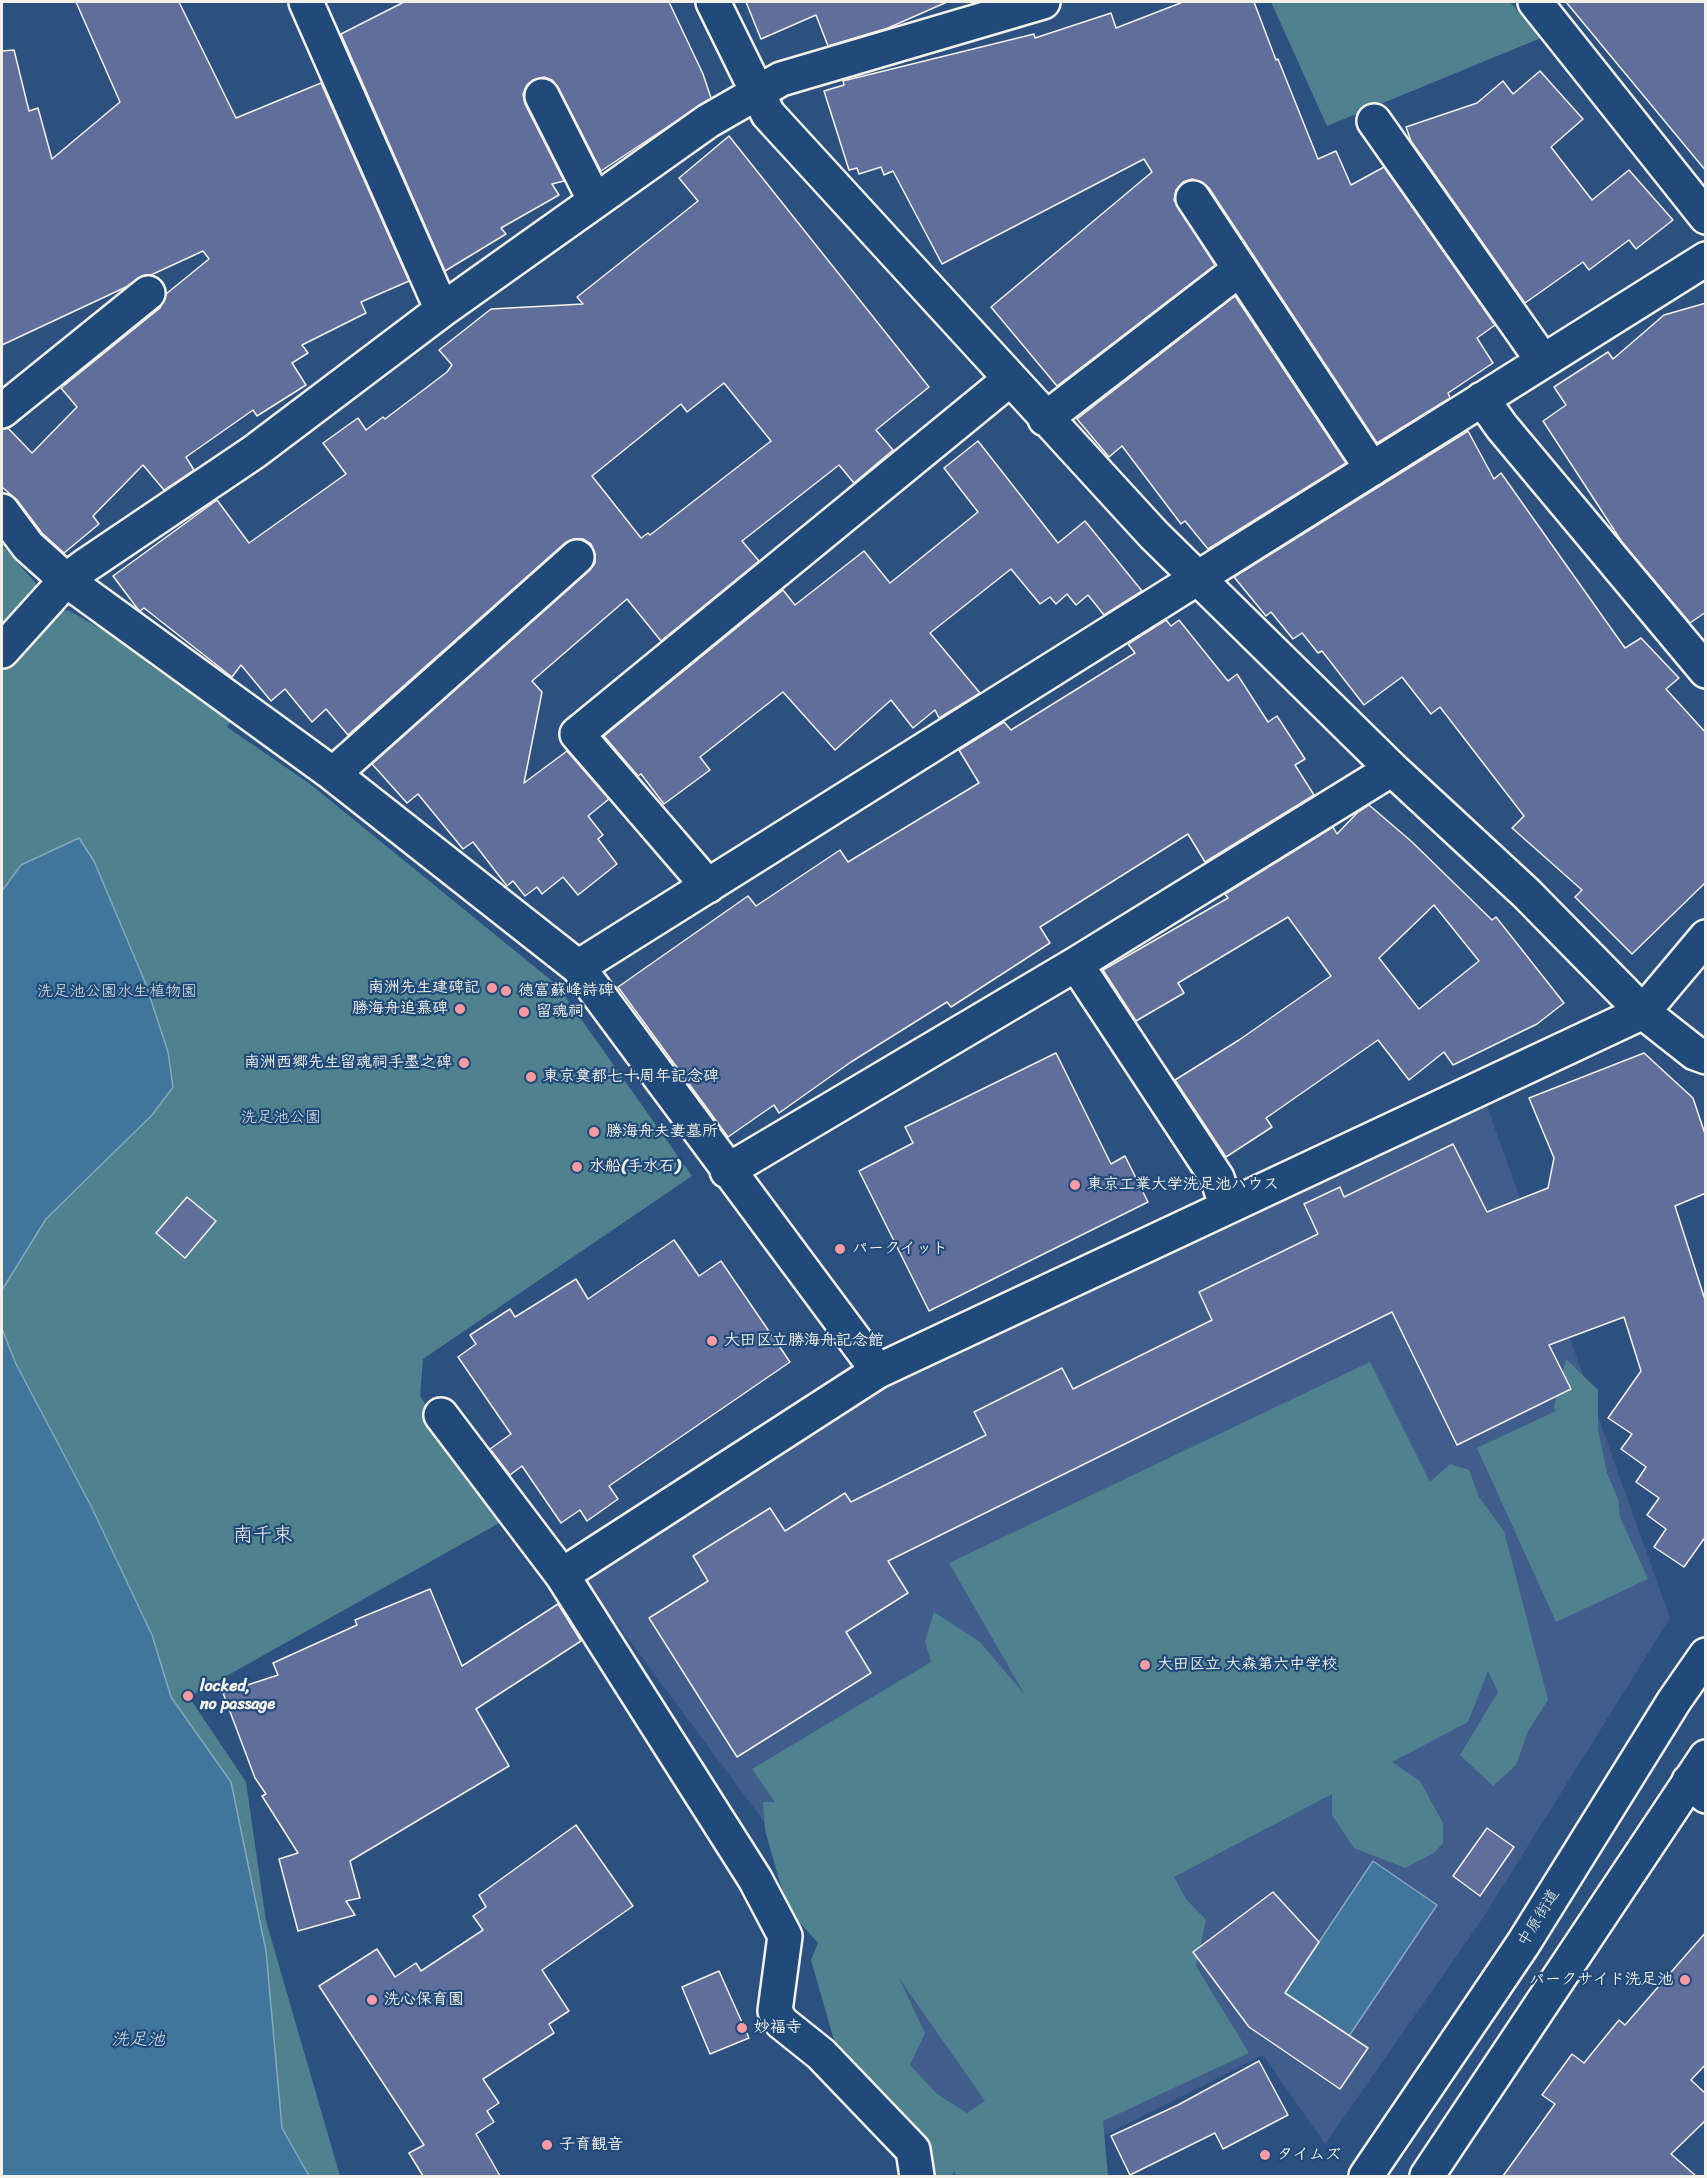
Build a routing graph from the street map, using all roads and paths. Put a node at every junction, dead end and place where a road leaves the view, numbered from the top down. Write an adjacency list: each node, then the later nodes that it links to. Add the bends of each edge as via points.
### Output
1 (306, 2): 14 (street)
2 (713, 2): 5 (street)
3 (1043, 2): 5 (street, via 781,80)
4 (1535, 2): 10 (street)
5 (759, 93): 9 (street, via 708,121); 16 (street, via 768,114)
6 (542, 96): 9 (street)
7 (1374, 121): 15 (street)
8 (1193, 198): 12 (street)
9 (595, 201): 14 (street)
10 (1706, 217)
11 (1706, 259): 15 (street)
12 (1240, 269): 19 (street); 20 (street)
13 (148, 293): 18 (street)
14 (442, 310): 24 (street, via 254,452)
15 (1543, 361): 17 (street)
16 (1009, 380): 19 (street); 29 (street, via 577,734)
17 (1482, 399): 20 (street); 26 (street)
18 (2, 411)
19 (1045, 419): 23 (street)
20 (1372, 469): 23 (street)
21 (2, 511): 24 (street, via 28,546)
22 (577, 557): 28 (street)
23 (1198, 578): 27 (street); 29 (street)
24 (66, 580): 25 (street); 28 (street)
25 (2, 651)
26 (1706, 671)
27 (1392, 769): 31 (street); 33 (street, via 1526,893)
28 (333, 774): 32 (street)
29 (708, 886): 32 (street)
30 (1706, 937): 33 (street)
31 (1076, 964): 35 (street); 36 (street, via 1216,1178)
32 (578, 968): 35 (street)
33 (1643, 1012): 34 (street, via 1695,1053); 36 (street)
34 (1706, 1057)
35 (727, 1171): 37 (street)
36 (1227, 1207): 37 (street)
37 (878, 1371): 39 (street)
38 (441, 1415): 39 (street)
39 (562, 1575): 42 (street, via 755,1879 785,1936 775,2011 913,2150)
40 (1706, 1655): 43 (street, 中原街道, via 1523,1944)
41 (1700, 1778): 44 (street)
42 (916, 2176)
43 (1366, 2176)
44 (1426, 2176)

